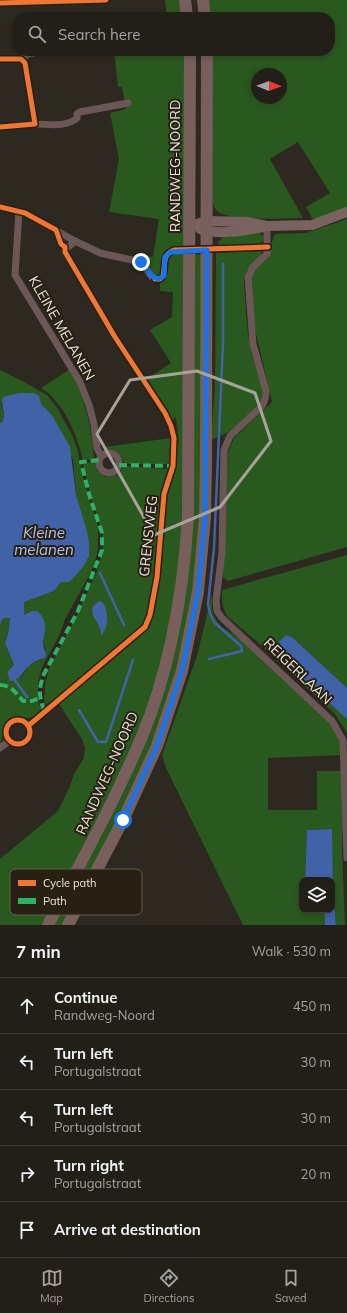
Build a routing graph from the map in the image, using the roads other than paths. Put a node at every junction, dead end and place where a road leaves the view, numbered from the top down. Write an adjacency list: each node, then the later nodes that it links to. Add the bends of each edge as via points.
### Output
1 (106, 0): 4 (street)
2 (185, 0): 6 (main road)
3 (203, 0): 7 (main road)
4 (14, 1): 5 (street)
5 (0, 3)
6 (186, 12)
7 (204, 12)
8 (24, 56): 11 (street)
9 (190, 56): 19 (main road, RANDWEG-NOORD)
10 (207, 56): 20 (main road)
11 (21, 58): 12 (street); 14 (street, via 25,63)
12 (0, 59)
13 (128, 103): 14 (street, via 80,112 73,122 50,126)
14 (36, 124): 15 (street)
15 (0, 127)
16 (0, 207): 17 (street)
17 (19, 211): 22 (street); 26 (street, KLEINE MELANEN, via 15,275 80,382 89,405 97,448)
18 (347, 212): 21 (street, via 312,225)
19 (190, 226): 20 (street); 31 (main road, RANDWEG-NOORD, via 188,518 181,590 165,667 141,740)
20 (207, 226): 21 (street, via 247,222); 32 (main road, via 205,518 198,592 182,671 157,746)
21 (267, 226): 30 (street, REIGERLAAN, via 267,254 252,267 248,277 253,344 266,398 264,404 230,436 224,450 222,552 217,611 332,721 343,740)
22 (56, 230): 23 (street); 24 (street, GRENSWEG, via 61,244)
23 (73, 240): 24 (street, via 72,244); 25 (street, via 100,253 141,262)
24 (65, 247): 27 (street, GRENSWEG, via 65,252 111,331 171,426 174,438 174,466 164,494 157,577 148,623)
25 (155, 279)
26 (101, 456)
27 (28, 726): 28 (street, via 30,731 27,740 18,744); 28 (street, via 20,720 10,722 6,731)
28 (9, 740): 29 (street)
29 (0, 748)
30 (347, 858)
31 (78, 869)
32 (97, 869)
33 (53, 915): 35 (main road, RANDWEG-NOORD)
34 (73, 915): 36 (main road)
35 (48, 925)
36 (68, 925)

